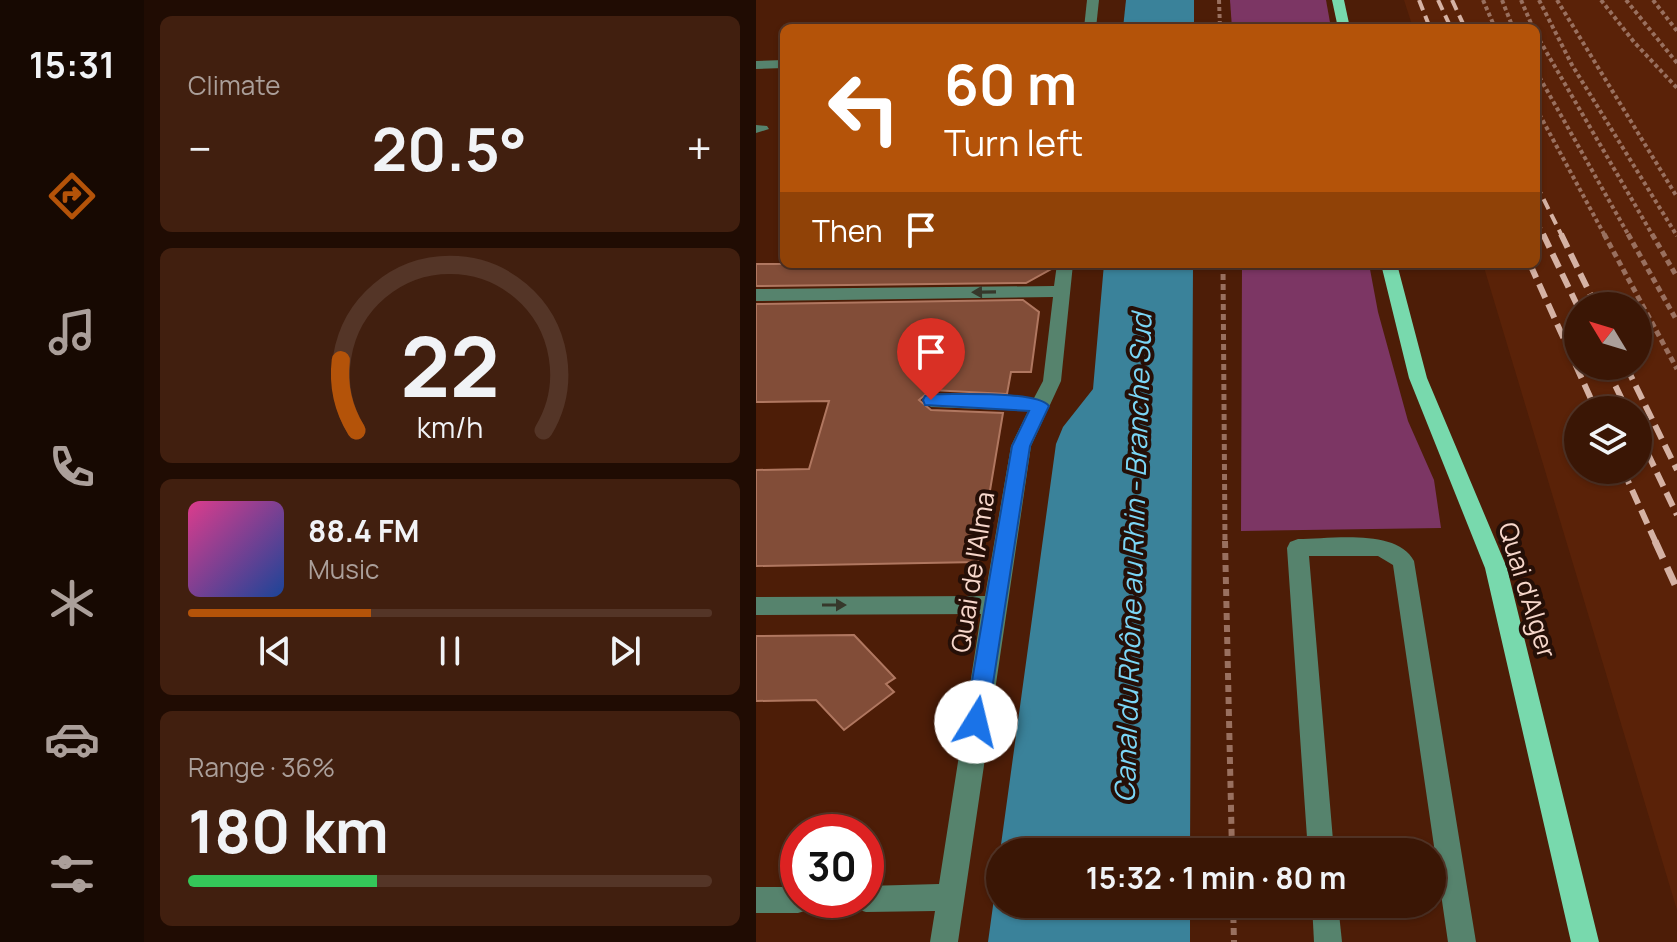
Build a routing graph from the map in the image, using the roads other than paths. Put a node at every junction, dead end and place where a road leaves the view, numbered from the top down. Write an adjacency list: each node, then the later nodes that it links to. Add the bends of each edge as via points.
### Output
1 (1093, 0): 3 (street)
2 (1338, 0): 4 (main road)
3 (1090, 24)
4 (1343, 24)
5 (780, 64): 6 (street)
6 (756, 65)
7 (1065, 268): 9 (street, Quai de l'Alma)
8 (1390, 268): 26 (main road, Quai d'Alger, via 1418,378 1496,568)
9 (1062, 291): 10 (street, one-way to 10); 12 (street, Quai de l'Alma, via 1052,381)
10 (756, 295)
11 (931, 400): 12 (street)
12 (1040, 406): 13 (street, Quai de l'Alma, via 1021,446)
13 (994, 605): 14 (street, one-way to 13); 18 (street, Quai de l'Alma)
14 (756, 606)
15 (1320, 838): 16 (street, via 1298,548 1382,547 1403,561)
16 (1446, 838)
17 (1446, 839): 25 (street)
18 (950, 897): 19 (street); 23 (street, Quai de l'Alma)
19 (884, 899)
20 (756, 900): 21 (street)
21 (780, 900)
22 (1326, 918): 24 (street)
23 (944, 942)
24 (1328, 942)
25 (1462, 942)
26 (1585, 942)

